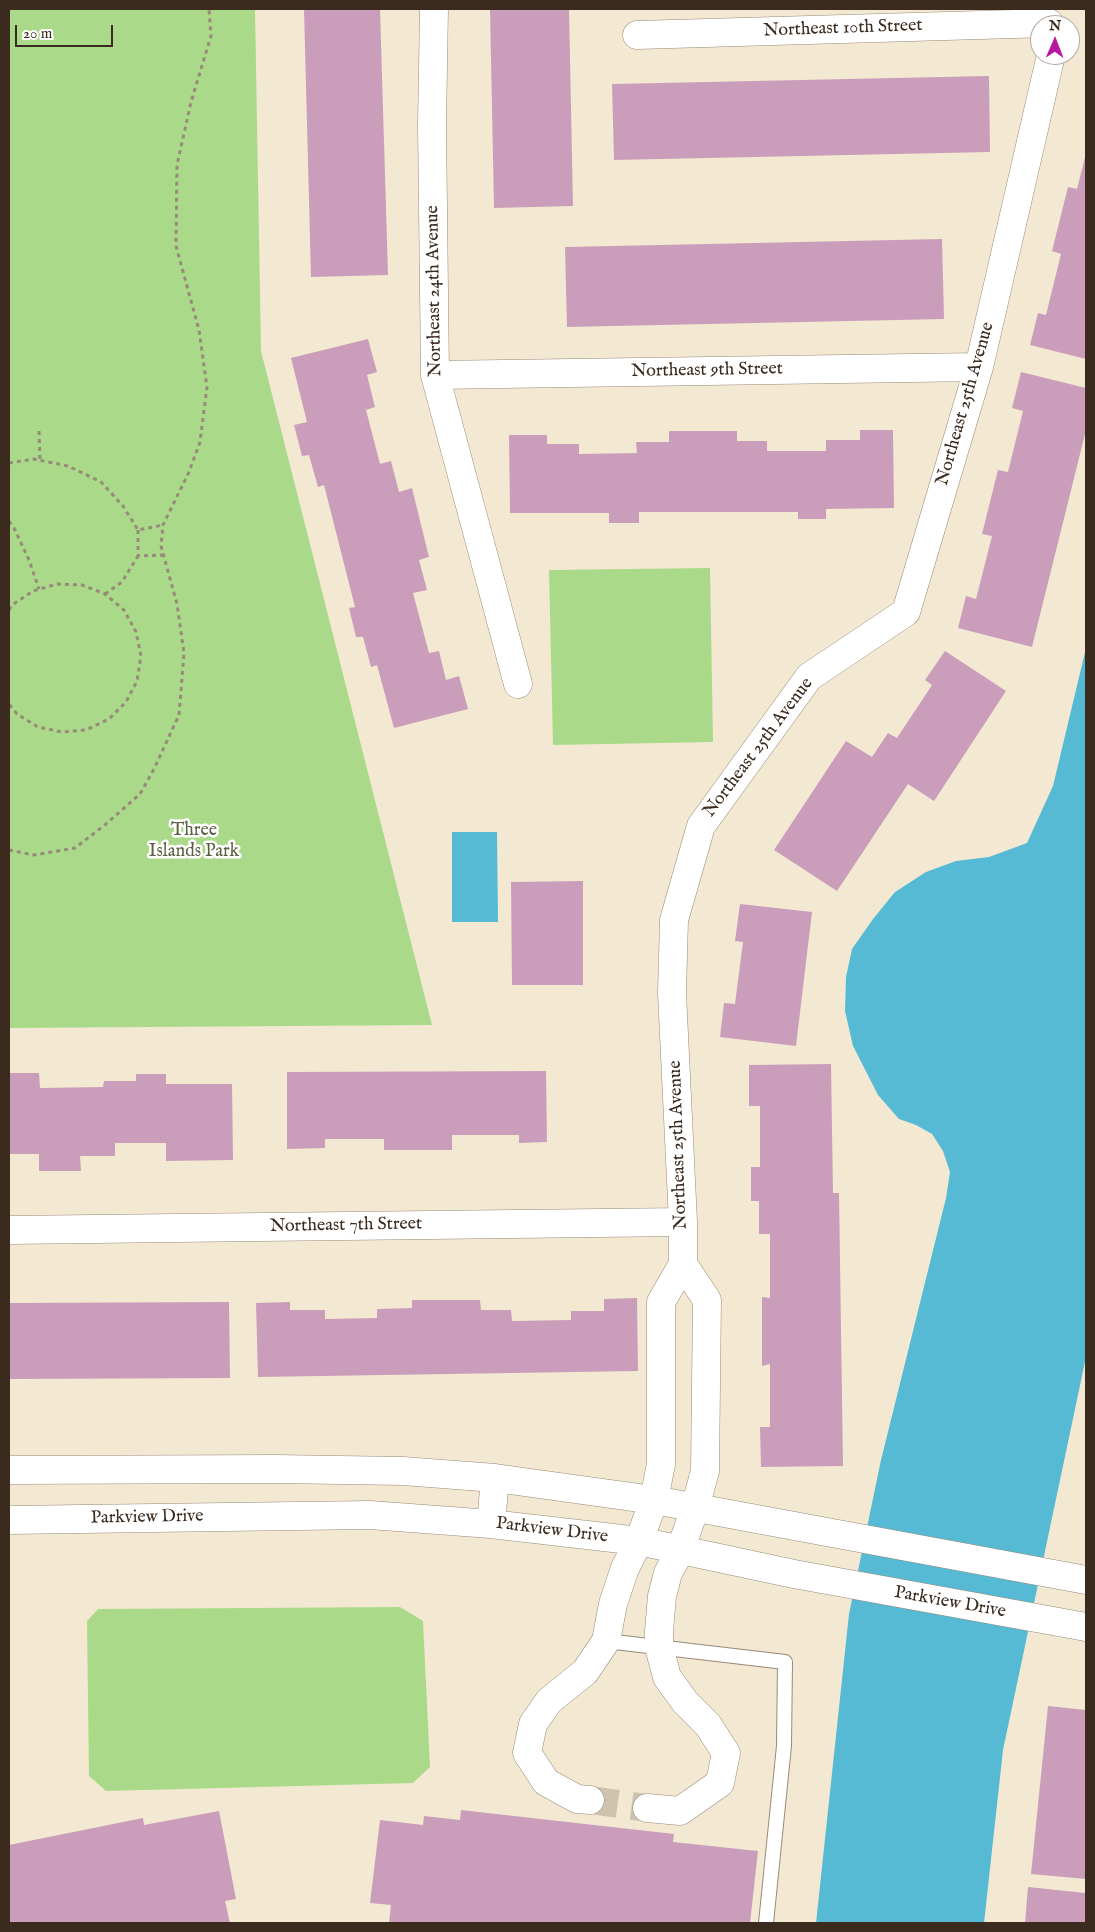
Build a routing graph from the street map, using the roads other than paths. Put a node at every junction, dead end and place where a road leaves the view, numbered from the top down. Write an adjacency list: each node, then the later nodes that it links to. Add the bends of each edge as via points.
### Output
1 (434, 9): 6 (street, Northeast 24th Avenue)
2 (1030, 20): 3 (street, Northeast 10th Street)
3 (637, 34)
4 (1049, 65): 5 (street, Northeast 25th Avenue)
5 (979, 367): 6 (street, Northeast 9th Street); 8 (street, Northeast 25th Avenue, via 906,612 810,677 702,826 674,920 672,993)
6 (435, 376): 7 (street, Northeast 24th Avenue)
7 (518, 684)
8 (683, 1222): 9 (street, Northeast 7th Street); 10 (street, Northeast 25th Avenue)
9 (9, 1230)
10 (683, 1264): 13 (street, via 661,1302 661,1464); 14 (street, via 707,1300 705,1471)
11 (9, 1470): 12 (street, via 276,1469)
12 (495, 1478): 13 (street); 16 (street)
13 (654, 1500): 14 (street); 17 (street)
14 (695, 1508): 18 (street); 19 (street)
15 (9, 1520): 16 (street, Parkview Drive, via 370,1515)
16 (491, 1524): 17 (street, Parkview Drive)
17 (639, 1542): 18 (street, Parkview Drive); 21 (street, via 625,1568)
18 (680, 1551): 20 (street, Parkview Drive); 22 (street, via 668,1573 662,1596)
19 (1082, 1579)
20 (1080, 1626)
21 (606, 1641): 22 (lane); 23 (street, via 585,1672 549,1701 532,1724 527,1753 546,1782 577,1799)
22 (659, 1647): 24 (street, via 667,1677 685,1702 708,1725 726,1753 720,1783 680,1811); 25 (lane, via 785,1662 784,1746)
23 (590, 1800)
24 (647, 1808)
25 (766, 1923)

